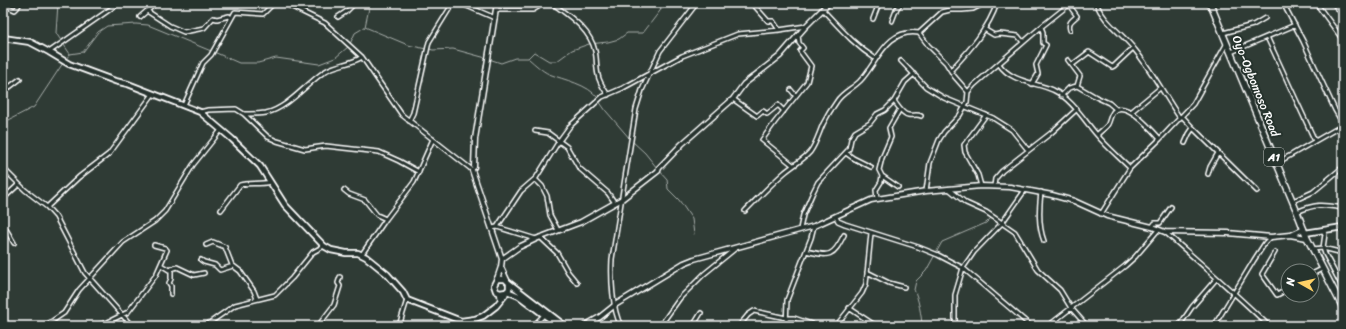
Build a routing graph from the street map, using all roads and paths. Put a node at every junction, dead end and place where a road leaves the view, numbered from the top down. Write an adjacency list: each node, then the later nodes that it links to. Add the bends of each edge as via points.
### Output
1 (20, 3): 25 (street, via 15,10)
2 (119, 3): 55 (street)
3 (156, 3): 31 (street)
4 (274, 3): 35 (street, via 263,14 235,12)
5 (284, 3): 27 (street)
6 (293, 3): 27 (street)
7 (355, 3): 34 (street)
8 (453, 3): 91 (street, via 426,52)
9 (460, 3): 36 (street)
10 (497, 3): 30 (street)
11 (540, 3): 30 (street, via 533,10)
12 (552, 3): 74 (street, via 571,17 588,35 595,49 598,77)
13 (697, 3): 64 (street, via 663,47)
14 (752, 3): 43 (street, via 768,21 773,21)
15 (828, 3): 28 (street)
16 (877, 3): 38 (street)
17 (901, 3): 39 (street)
18 (985, 3): 46 (street, via 973,9 942,12)
19 (997, 3): 44 (street)
20 (1096, 3): 54 (street, via 1109,23)
21 (1210, 3): 47 (highway, Oyo-Ogbomoso Road / A1)
22 (1283, 3): 40 (street)
23 (1316, 3): 51 (street)
24 (1333, 3): 32 (street)
25 (5, 4): 29 (street)
26 (1070, 4): 42 (street); 45 (street, via 1077,16 1070,21)
27 (289, 6): 57 (street, via 325,23)
28 (823, 6): 41 (street); 58 (street, via 852,42)
29 (3, 10)
30 (496, 10): 36 (street)
31 (147, 11): 33 (street); 35 (street, via 184,32 204,28 214,18)
32 (1343, 15)
33 (140, 17)
34 (338, 17)
35 (231, 18): 79 (street, via 211,55 202,63)
36 (495, 18): 110 (street, via 486,63)
37 (1265, 18): 47 (street, via 1252,25)
38 (873, 19)
39 (892, 21)
40 (1295, 25): 49 (street); 92 (street)
41 (806, 26): 43 (street); 48 (street)
42 (1040, 27): 52 (street); 67 (street, via 1046,46 1036,65 1038,74)
43 (779, 30): 64 (street, via 738,34 682,56)
44 (984, 30): 52 (street, via 994,35 1018,36); 63 (street)
45 (1070, 30)
46 (919, 33): 58 (street, via 908,32 898,36 885,44); 63 (street)
47 (1224, 33): 53 (highway, Oyo-Ogbomoso Road / A1)
48 (798, 35): 75 (street, via 803,48 800,51 811,66 807,82); 77 (street, via 780,56 744,84)
49 (1267, 37): 56 (street); 100 (street)
50 (3, 38): 55 (main road, via 30,42)
51 (1343, 40)
52 (1023, 42): 61 (street)
53 (1227, 42): 56 (highway, Oyo-Ogbomoso Road / A1); 90 (street, via 1198,97)
54 (1133, 48): 62 (street, via 1114,66 1090,52); 69 (street)
55 (50, 52): 73 (main road, via 69,64)
56 (1231, 52): 105 (highway, Oyo-Ogbomoso Road / A1)
57 (362, 57): 87 (street, via 324,72 294,98 269,112); 91 (street, via 396,107)
58 (876, 59): 106 (street, via 858,82 839,98 809,152)
59 (1068, 60): 62 (street)
60 (901, 61): 65 (street)
61 (998, 64): 67 (street, via 1010,75); 72 (street)
62 (1072, 65): 68 (street, via 1080,77)
63 (951, 70): 72 (street)
64 (649, 74): 74 (street); 128 (street, via 638,102)
65 (914, 74): 78 (street); 80 (street, via 926,87)
66 (20, 79): 71 (street)
67 (1032, 84): 76 (street, via 1053,90)
68 (1077, 86): 76 (street, via 1069,88); 82 (street)
69 (1160, 88): 86 (street); 90 (street)
70 (791, 90): 75 (street)
71 (3, 92)
72 (968, 92): 80 (street)
73 (153, 94): 79 (main road); 133 (street, via 110,154 79,176)
74 (608, 95): 99 (street, via 590,107)
75 (795, 95): 83 (street)
76 (1061, 96): 84 (street)
77 (734, 98): 83 (street, via 756,116 763,111 768,114 778,105); 128 (street)
78 (894, 101): 81 (street); 103 (street, via 855,132)
79 (184, 105): 85 (main road)
80 (965, 107): 88 (street); 124 (street, via 939,140 930,163)
81 (900, 108): 89 (street, via 908,115); 114 (street, via 890,128 891,137 882,158 879,170)
82 (1116, 109): 86 (street); 96 (street, via 1107,125)
83 (784, 110): 106 (street, via 762,140)
84 (1076, 110): 96 (street); 102 (street)
85 (200, 112): 87 (street, via 234,109); 94 (main road)
86 (1131, 112): 98 (street)
87 (244, 114): 112 (street, via 268,137 277,141 305,149 326,146 379,152)
88 (986, 115): 102 (street, via 1012,130); 118 (street, via 964,145)
89 (922, 116)
90 (1181, 117): 93 (street); 98 (street)
91 (409, 121): 97 (street)
92 (1343, 124): 100 (street)
93 (1193, 128): 101 (street); 104 (street)
94 (222, 130): 116 (main road, via 260,166); 182 (street, via 193,165 165,211 155,221 123,242)
95 (535, 131): 99 (street, via 547,133)
96 (1097, 135): 111 (street)
97 (433, 139): 110 (street); 112 (street)
98 (1160, 139): 111 (street)
99 (559, 141): 115 (street); 131 (street, via 568,149 583,172 608,193)
100 (1315, 141): 105 (street)
101 (1185, 143)
102 (1028, 150): 119 (street, via 1002,171 995,179)
103 (846, 152): 107 (street); 148 (street, via 813,192)
104 (1218, 153): 113 (street); 125 (street)
105 (1277, 164): 130 (highway, Oyo-Ogbomoso Road / A1)
106 (793, 165): 136 (street)
107 (871, 167)
108 (1343, 167): 130 (street, via 1312,192)
109 (3, 168): 117 (street)
110 (473, 168): 147 (street)
111 (1130, 168): 138 (street)
112 (419, 172): 140 (street)
113 (1208, 174)
114 (882, 176): 120 (street); 129 (street, via 876,190)
115 (535, 179): 144 (street, via 521,191); 149 (street, via 547,196 550,216)
116 (270, 182): 135 (street, via 240,185); 163 (main road, via 285,205)
117 (19, 184): 127 (street); 133 (street)
118 (981, 186): 119 (street); 121 (street)
119 (994, 186): 123 (street)
120 (898, 187)
121 (949, 189): 124 (street); 141 (street, via 966,203)
122 (344, 190): 140 (street, via 366,200 377,215)
123 (1025, 190): 126 (street); 141 (street)
124 (926, 191): 129 (street)
125 (1257, 191)
126 (1041, 192): 138 (street, via 1074,201); 159 (street, via 1039,209)
127 (3, 199)
128 (622, 199): 131 (street); 197 (street, via 612,259 611,277)
129 (877, 199): 139 (street)
130 (1293, 201): 137 (highway, Oyo-Ogbomoso Road / A1)
131 (615, 203): 149 (street, via 581,222)
132 (1171, 207): 145 (street, via 1160,223 1155,223)
133 (47, 208): 182 (street, via 59,221)
134 (1343, 208): 137 (street, via 1316,205)
135 (221, 210)
136 (745, 211)
137 (1297, 212): 154 (highway, Oyo-Ogbomoso Road / A1)
138 (1101, 214): 145 (street)
139 (836, 217): 143 (street); 153 (street, via 841,223)
140 (386, 219): 170 (street)
141 (1002, 223): 176 (street, via 974,252); 199 (street, via 1017,235 1038,270 1060,290)
142 (3, 224): 160 (street)
143 (814, 226): 148 (street); 167 (street)
144 (497, 227): 147 (street); 158 (street)
145 (1152, 227): 150 (street)
146 (1343, 227): 151 (main road)
147 (492, 228): 171 (street)
148 (800, 229): 164 (street)
149 (558, 230): 158 (street)
150 (1158, 230): 152 (street); 199 (street, via 1125,266)
151 (1323, 230): 154 (main road); 165 (street)
152 (1165, 232): 157 (street); 183 (street)
153 (871, 233): 176 (street, via 934,253); 179 (street)
154 (1305, 233): 156 (street); 156 (street); 166 (highway, Oyo-Ogbomoso Road / A1)
155 (844, 235): 167 (street, via 832,253 823,255)
156 (1290, 235): 157 (street)
157 (1271, 237): 190 (street)
158 (538, 238): 171 (street); 186 (street, via 557,253)
159 (1044, 241)
160 (14, 244)
161 (154, 245): 173 (street, via 166,249)
162 (206, 245): 174 (street, via 213,242 223,245)
163 (324, 246): 170 (main road, via 340,252); 194 (street, via 313,252 275,295)
164 (736, 248): 197 (street, via 684,264); 217 (street, via 680,298)
165 (1323, 248): 166 (street); 169 (street); 188 (street)
166 (1312, 249): 178 (highway, Oyo-Ogbomoso Road / A1)
167 (806, 251): 204 (street, via 787,300)
168 (1275, 252): 192 (street, via 1262,274 1277,295)
169 (1339, 252)
170 (362, 254): 195 (main road, via 387,274)
171 (502, 258): 175 (street)
172 (201, 260): 174 (street, via 215,265 219,270)
173 (161, 265): 177 (street); 203 (street, via 151,282)
174 (233, 266): 194 (street, via 240,272)
175 (501, 267): 184 (street); 185 (street)
176 (963, 268): 224 (street, via 955,296); 225 (street)
177 (171, 269): 180 (street, via 177,267 194,275); 193 (street)
178 (1322, 269): 200 (highway, Oyo-Ogbomoso Road / A1)
179 (868, 272): 187 (street, via 889,283); 198 (street, via 862,293)
180 (204, 274)
181 (340, 276): 210 (street, via 340,286 334,305)
182 (89, 278): 203 (street); 206 (street, via 64,313)
183 (1217, 278): 190 (street); 228 (street)
184 (497, 279): 185 (main road, via 502,278); 191 (main road, via 495,287)
185 (508, 282): 189 (main road); 202 (main road)
186 (577, 283)
187 (904, 287)
188 (1343, 288)
189 (507, 291): 191 (main road); 196 (main road); 202 (main road)
190 (1234, 292): 229 (street); 230 (street)
191 (500, 293): 196 (main road)
192 (1280, 293)
193 (171, 294)
194 (257, 299): 209 (street, via 235,305)
195 (407, 300): 205 (main road); 211 (street)
196 (501, 300): 205 (main road, via 481,317)
197 (615, 305): 215 (street); 216 (street)
198 (849, 308): 222 (street); 223 (street)
199 (1071, 308): 226 (street); 227 (street)
200 (1343, 308)
201 (701, 313): 218 (street)
202 (545, 314): 213 (street); 214 (main road)
203 (123, 315): 207 (street); 208 (street)
204 (786, 318): 219 (street, via 754,311); 220 (street); 221 (street)
205 (461, 321): 212 (street)
206 (45, 326)
207 (95, 326)
208 (132, 326)
209 (205, 326)
210 (318, 326)
211 (399, 326)
212 (457, 326)
213 (533, 326)
214 (563, 326)
215 (584, 326)
216 (621, 326)
217 (660, 326)
218 (693, 326)
219 (740, 326)
220 (786, 326)
221 (817, 326)
222 (836, 326)
223 (876, 326)
224 (955, 326)
225 (1030, 326)
226 (1048, 326)
227 (1087, 326)
228 (1179, 326)
229 (1214, 326)
230 (1269, 326)

